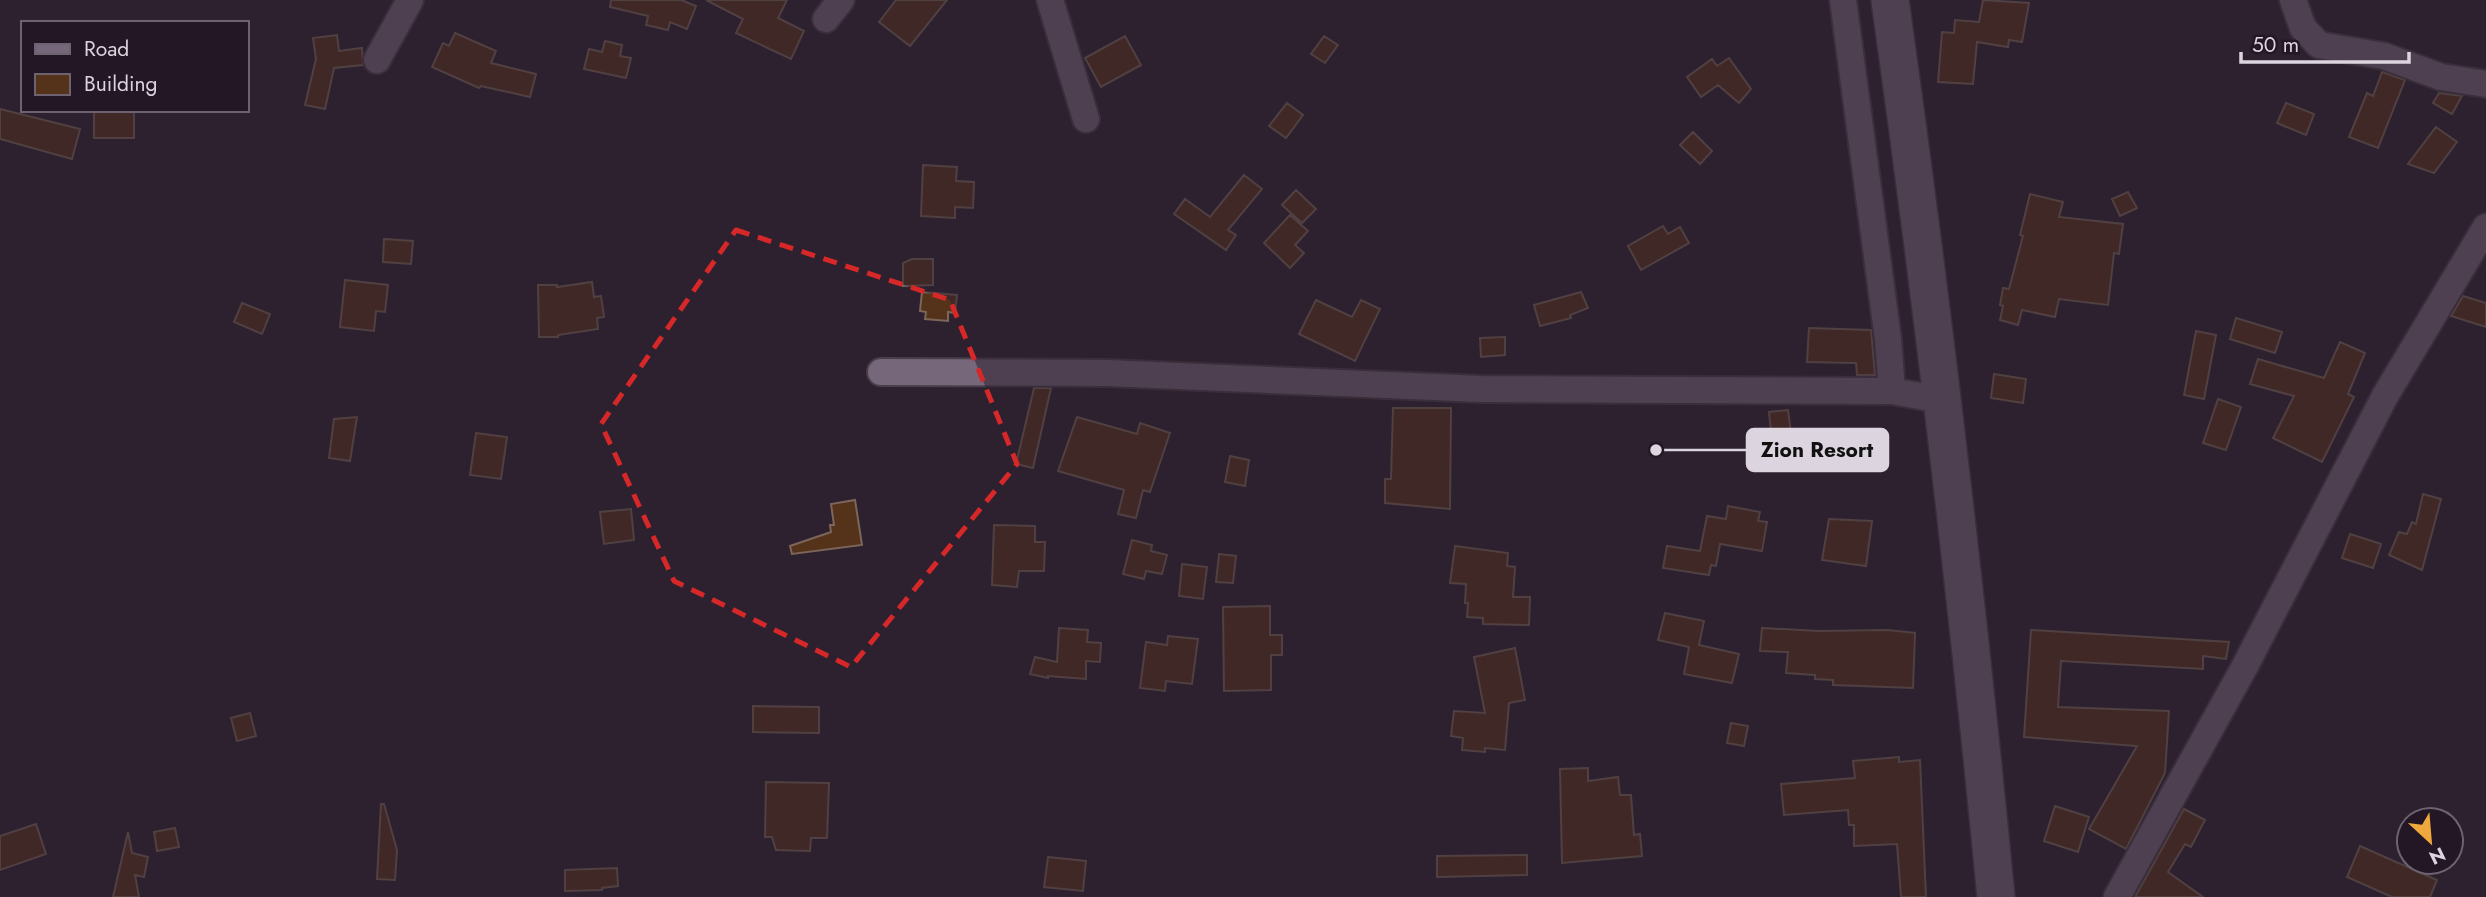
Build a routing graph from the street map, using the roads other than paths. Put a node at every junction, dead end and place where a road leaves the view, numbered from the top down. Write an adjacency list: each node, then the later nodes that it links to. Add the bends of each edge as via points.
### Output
1 (410, 0): 6 (street)
2 (1050, 0): 8 (street)
3 (1843, 0): 11 (street)
4 (1890, 0): 12 (street)
5 (2293, 0): 7 (street, via 2303,28 2319,45 2384,55 2441,76)
6 (377, 60)
7 (2486, 84)
8 (1086, 119)
9 (2486, 227): 14 (street, via 2385,396 2245,666)
10 (881, 372): 11 (street, via 1107,373 1481,389)
11 (1892, 391): 12 (street)
12 (1942, 400): 13 (street)
13 (1996, 897)
14 (2117, 897)

